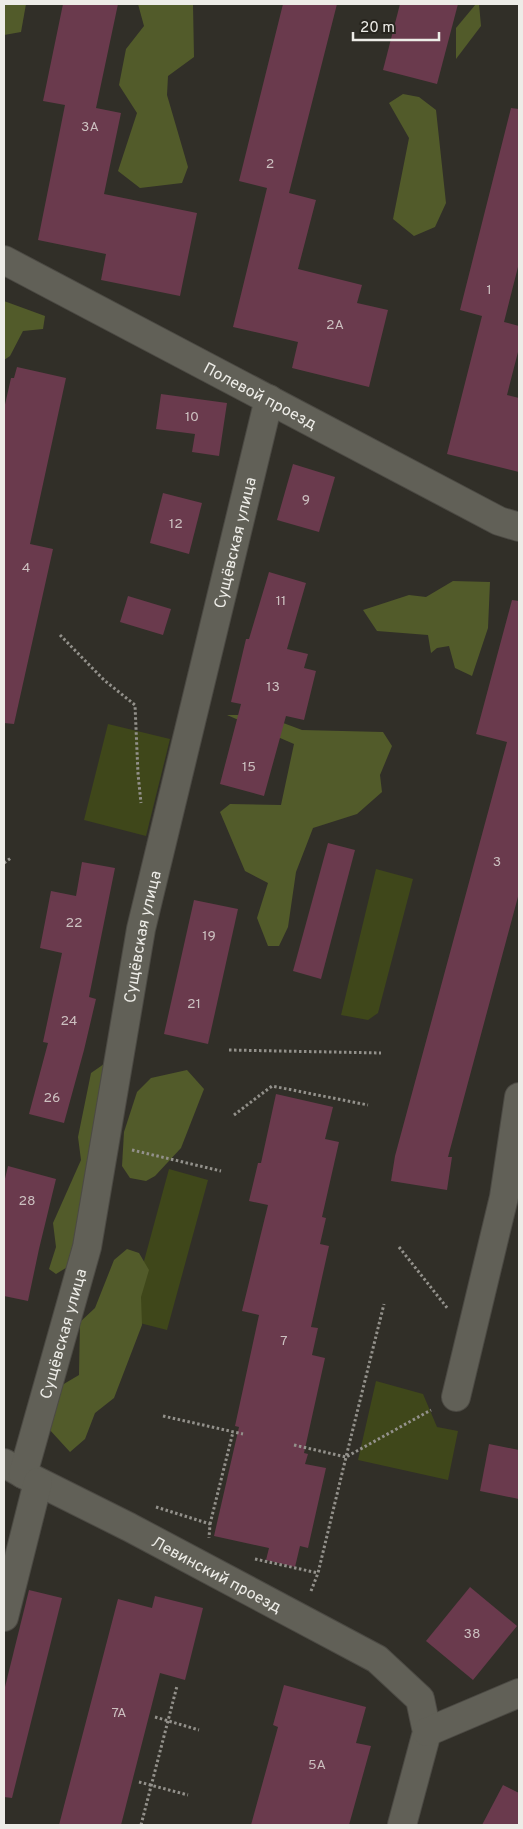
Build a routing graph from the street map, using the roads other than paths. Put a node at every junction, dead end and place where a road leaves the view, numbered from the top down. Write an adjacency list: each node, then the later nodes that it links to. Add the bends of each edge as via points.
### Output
1 (4, 260): 2 (street, Полевой проезд)
2 (269, 399): 3 (street, Полевой проезд, via 499,521); 6 (street, Сущёвская улица, via 141,929 86,1247)
3 (519, 528)
4 (519, 1098): 5 (street, via 504,1197)
5 (456, 1397)
6 (22, 1473): 7 (street, Сущёвская улица); 9 (street, Левинский проезд, via 377,1659 420,1699)
7 (4, 1617)
8 (519, 1694): 9 (street)
9 (427, 1732): 10 (street)
10 (402, 1825)

